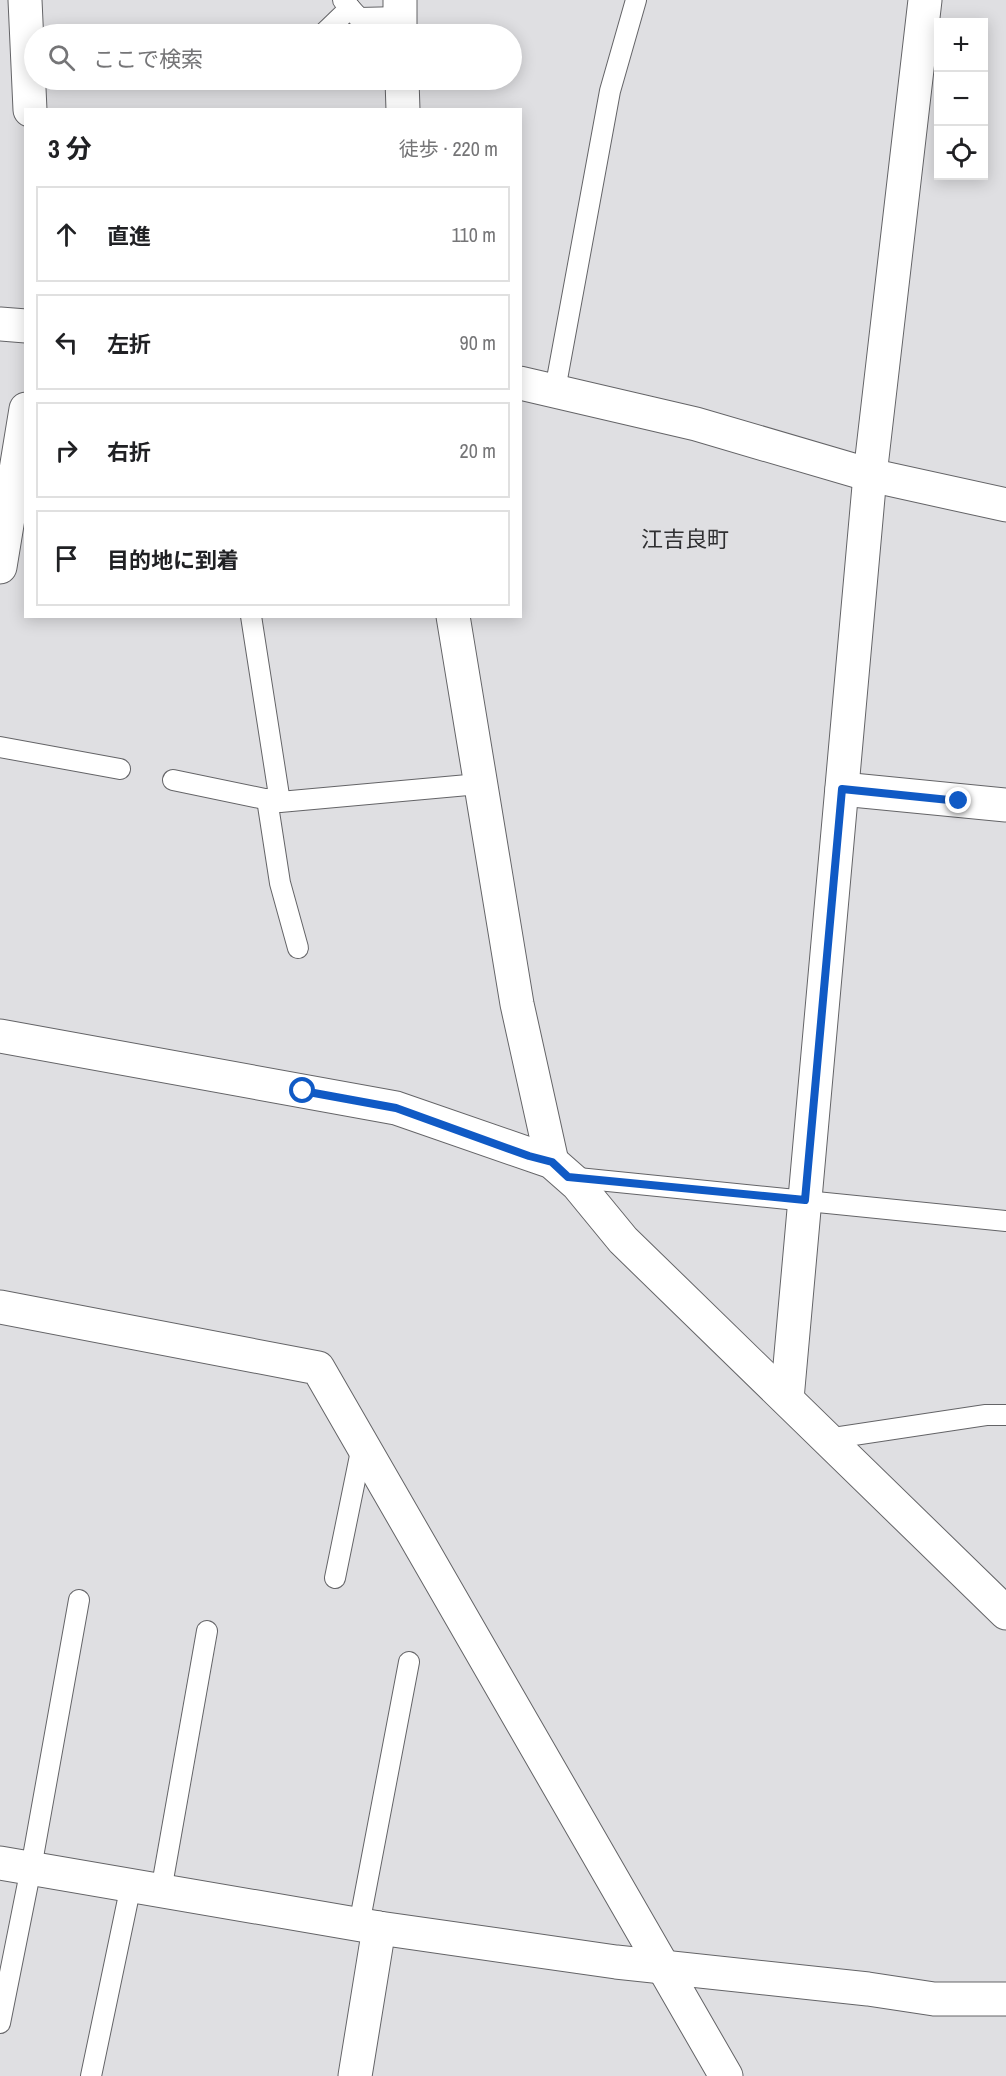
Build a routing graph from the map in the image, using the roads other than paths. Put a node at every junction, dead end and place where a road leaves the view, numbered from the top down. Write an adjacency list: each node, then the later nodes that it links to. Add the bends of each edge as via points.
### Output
1 (25, 0): 6 (street)
2 (636, 0): 15 (lane, via 610,91)
3 (925, 0): 17 (street)
4 (347, 4): 5 (lane, via 359,18); 7 (lane)
5 (400, 17)
6 (26, 24)
7 (331, 24)
8 (29, 90): 10 (street)
9 (402, 90): 11 (street)
10 (30, 108)
11 (403, 108)
12 (0, 324): 13 (street)
13 (24, 326)
14 (522, 383): 15 (street)
15 (555, 390): 17 (street, via 696,424)
16 (24, 421): 19 (street)
17 (870, 475): 18 (street); 26 (street)
18 (1006, 505)
19 (0, 562)
20 (251, 618): 27 (lane)
21 (453, 618): 25 (street)
22 (0, 747): 23 (lane)
23 (120, 769)
24 (173, 780): 27 (lane)
25 (479, 784): 27 (lane); 31 (street, via 517,1004)
26 (842, 789): 28 (street); 32 (street)
27 (273, 800): 29 (lane, via 280,883)
28 (1006, 805)
29 (298, 948)
30 (0, 1036): 31 (street, via 396,1108)
31 (560, 1169): 32 (lane); 35 (street, via 623,1240)
32 (805, 1200): 33 (lane); 35 (street)
33 (1006, 1221)
34 (0, 1307): 38 (street, via 318,1368)
35 (788, 1399): 37 (street)
36 (1006, 1415): 37 (lane)
37 (827, 1439): 41 (street)
38 (362, 1446): 39 (lane); 47 (street)
39 (335, 1578)
40 (79, 1600): 44 (lane)
41 (1006, 1613)
42 (207, 1630): 45 (lane)
43 (409, 1662): 46 (lane)
44 (15, 1865): 45 (street); 49 (lane)
45 (146, 1888): 46 (street); 50 (lane)
46 (369, 1927): 47 (street); 51 (street)
47 (664, 1968): 48 (street, via 934,1999); 52 (street)
48 (1006, 1999)
49 (0, 2023)
50 (91, 2076)
51 (354, 2076)
52 (726, 2076)

